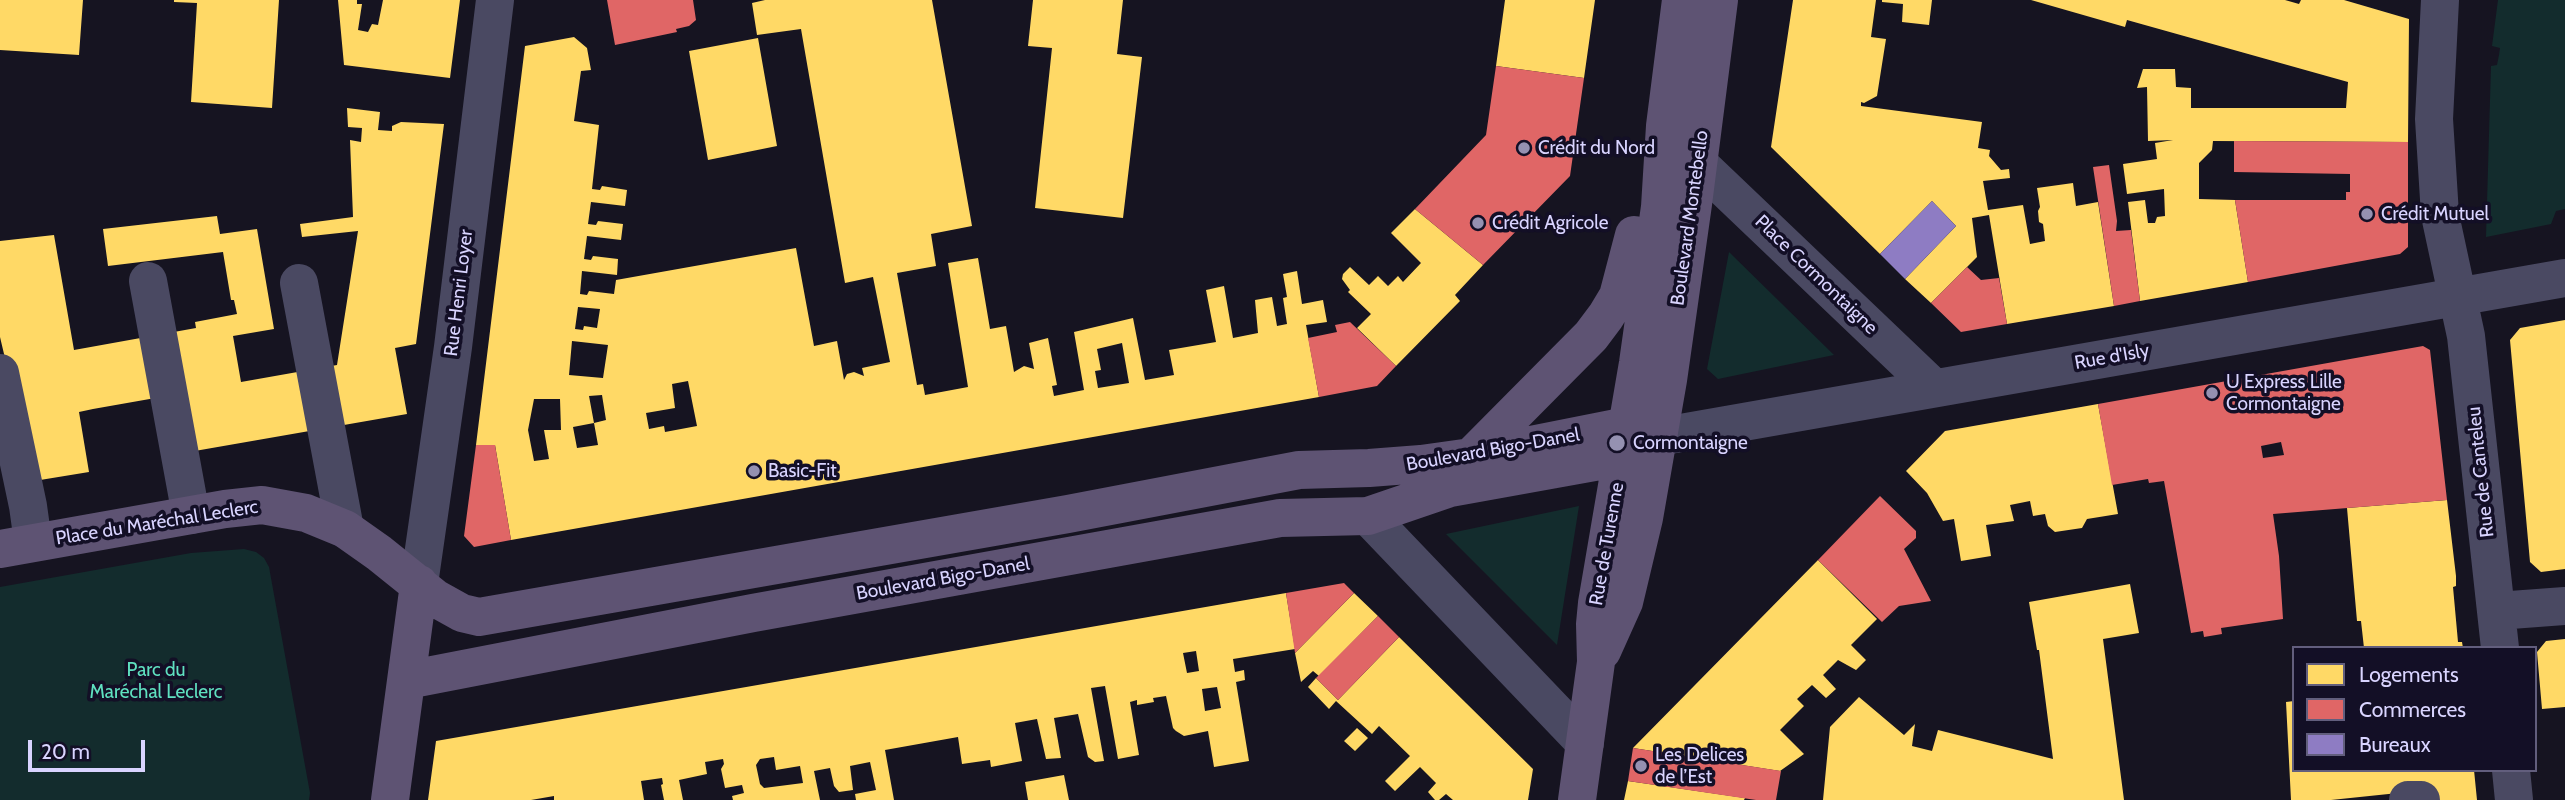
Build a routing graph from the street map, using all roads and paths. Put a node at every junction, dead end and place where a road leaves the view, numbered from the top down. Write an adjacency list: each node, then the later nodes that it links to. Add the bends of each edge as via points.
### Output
1 (495, 0): 19 (street, Rue Henri Loyer)
2 (1681, 0): 5 (main road, Boulevard Montebello)
3 (1719, 0): 6 (main road, Boulevard Montebello)
4 (2440, 0): 10 (street, Rue de Canteleu, via 2434,119 2437,178 2440,215)
5 (1665, 126): 13 (main road, Boulevard Montebello); 14 (main road, via 1648,172 1618,296 1591,336)
6 (1698, 163): 12 (street, Place Cormontaigne); 13 (main road, Boulevard Montebello)
7 (2565, 278): 10 (street, Rue d'Isly)
8 (148, 281): 15 (street)
9 (299, 283): 17 (street)
10 (2459, 296): 12 (street, Rue d'Isly); 22 (street, Rue de Canteleu)
11 (0, 373): 18 (street, via 28,506)
12 (1934, 388): 13 (street, Rue d'Isly)
13 (1636, 440): 14 (main road, Boulevard Bigo-Danel); 16 (main road, Boulevard Bigo-Danel, via 1450,488); 24 (main road, Rue de Turenne, via 1644,518 1627,593 1597,662)
14 (1471, 457): 21 (main road, Boulevard Bigo-Danel, via 1391,467 1299,470)
15 (191, 515): 17 (main road, Place du Maréchal Leclerc, via 262,505 306,513); 18 (main road, Place du Maréchal Leclerc)
16 (1368, 516): 23 (main road, Boulevard Bigo-Danel, via 1280,518); 24 (street)
17 (345, 529): 19 (main road, Place du Maréchal Leclerc)
18 (17, 545)
19 (419, 584): 21 (main road, Place du Maréchal Leclerc, via 452,608); 23 (main road)
20 (2565, 606): 22 (street)
21 (479, 617)
22 (2498, 630)
23 (407, 680): 26 (main road)
24 (1585, 743): 27 (main road, Rue de Turenne)
25 (2511, 772): 30 (street)
26 (390, 800)
27 (1577, 800)
28 (2408, 800): 29 (street)
29 (2421, 800)
30 (2514, 800)

